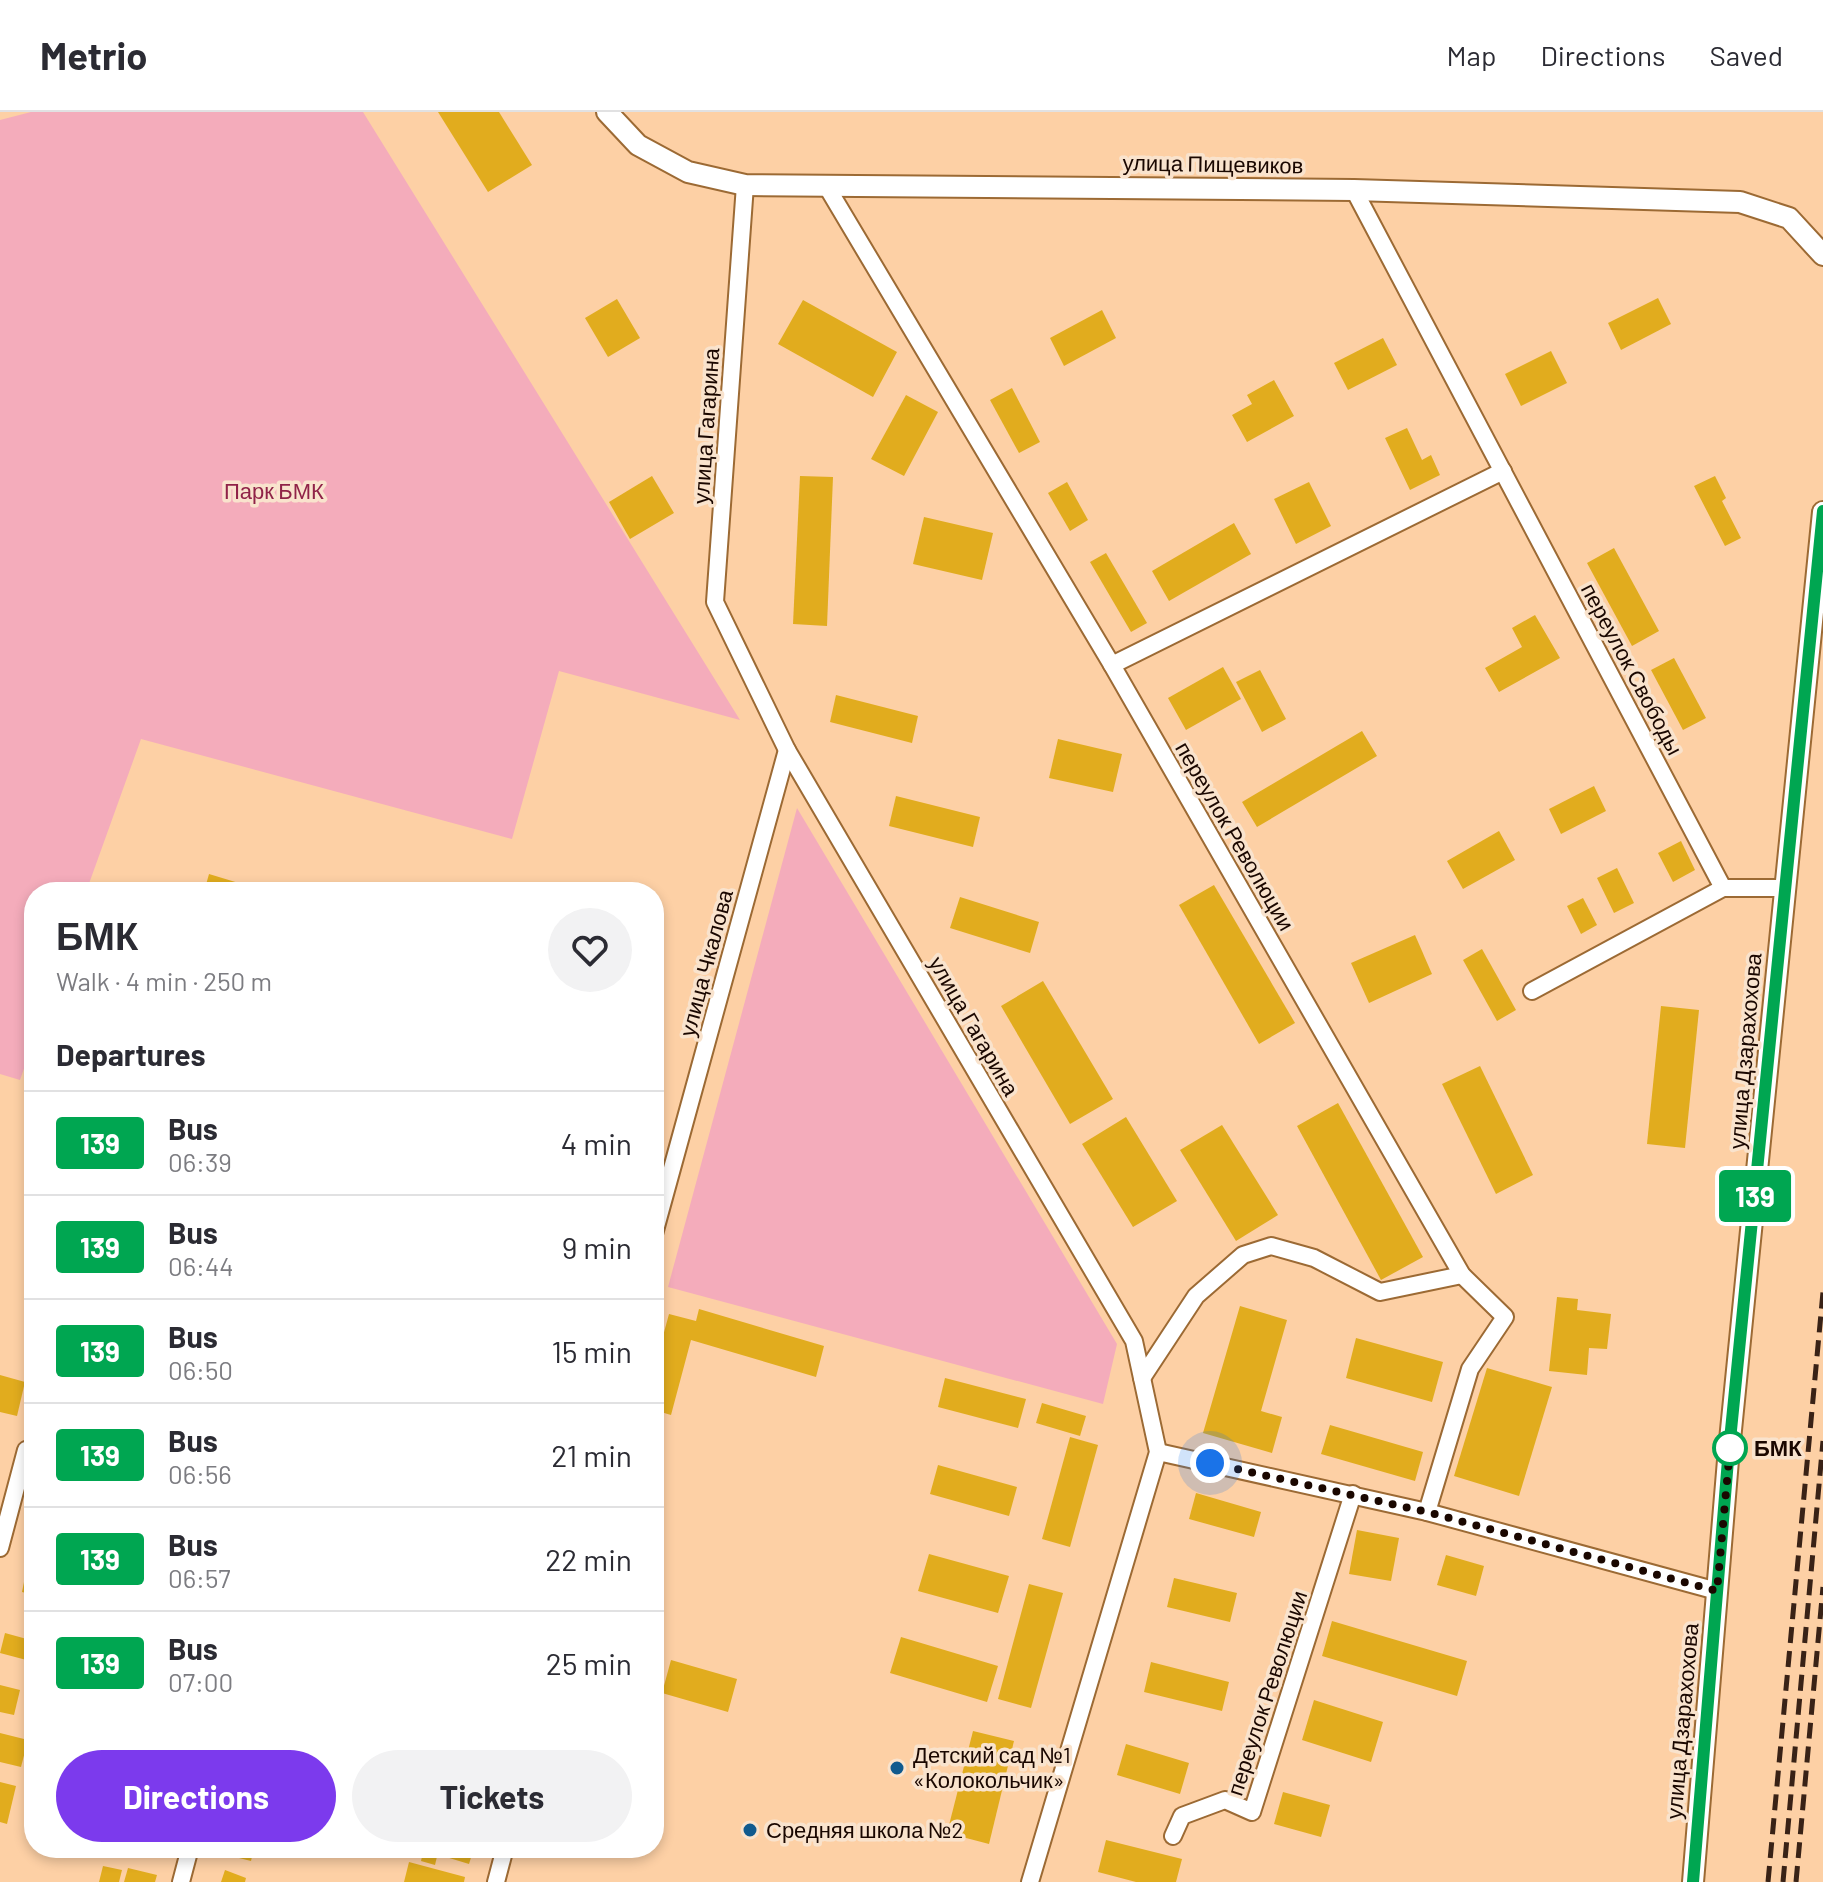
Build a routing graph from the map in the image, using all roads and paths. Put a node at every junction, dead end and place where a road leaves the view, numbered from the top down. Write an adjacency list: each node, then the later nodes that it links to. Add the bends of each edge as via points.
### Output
1 (607, 112): 2 (street, улица Пищевиков, via 638,145 688,172)
2 (745, 185): 3 (street, улица Пищевиков); 9 (street, улица Гагарина, via 715,602)
3 (827, 187): 4 (street, улица Пищевиков); 8 (street, переулок Революции)
4 (1354, 190): 5 (street, улица Пищевиков, via 1740,202 1789,218); 6 (street, переулок Свободы)
5 (1823, 255)
6 (1503, 471): 8 (street); 10 (street, переулок Свободы)
7 (1823, 512): 11 (street, улица Дзарахохова)
8 (1112, 665): 14 (street, переулок Революции)
9 (787, 750): 13 (street, улица Чкалова); 15 (street, улица Гагарина, via 1134,1341)
10 (1723, 888): 11 (street); 12 (street)
11 (1784, 888): 21 (street, улица Дзарахохова)
12 (1532, 991)
13 (664, 1198)
14 (1462, 1275): 15 (street, via 1380,1292 1314,1258 1271,1246 1243,1255 1196,1296); 19 (street, переулок Революции, via 1505,1317 1470,1369)
15 (1142, 1378): 16 (street, улица Гагарина)
16 (1158, 1452): 18 (street); 27 (street, улица Гагарина)
17 (24, 1470): 20 (street)
18 (1353, 1494): 19 (street); 22 (street, переулок Революции, via 1252,1812 1225,1800 1182,1816)
19 (1427, 1512): 21 (street)
20 (0, 1548)
21 (1717, 1591): 28 (street, улица Дзарахохова)
22 (1173, 1836)
23 (187, 1858): 25 (street)
24 (502, 1858): 26 (street)
25 (181, 1882)
26 (496, 1882)
27 (1030, 1882)
28 (1693, 1882)

